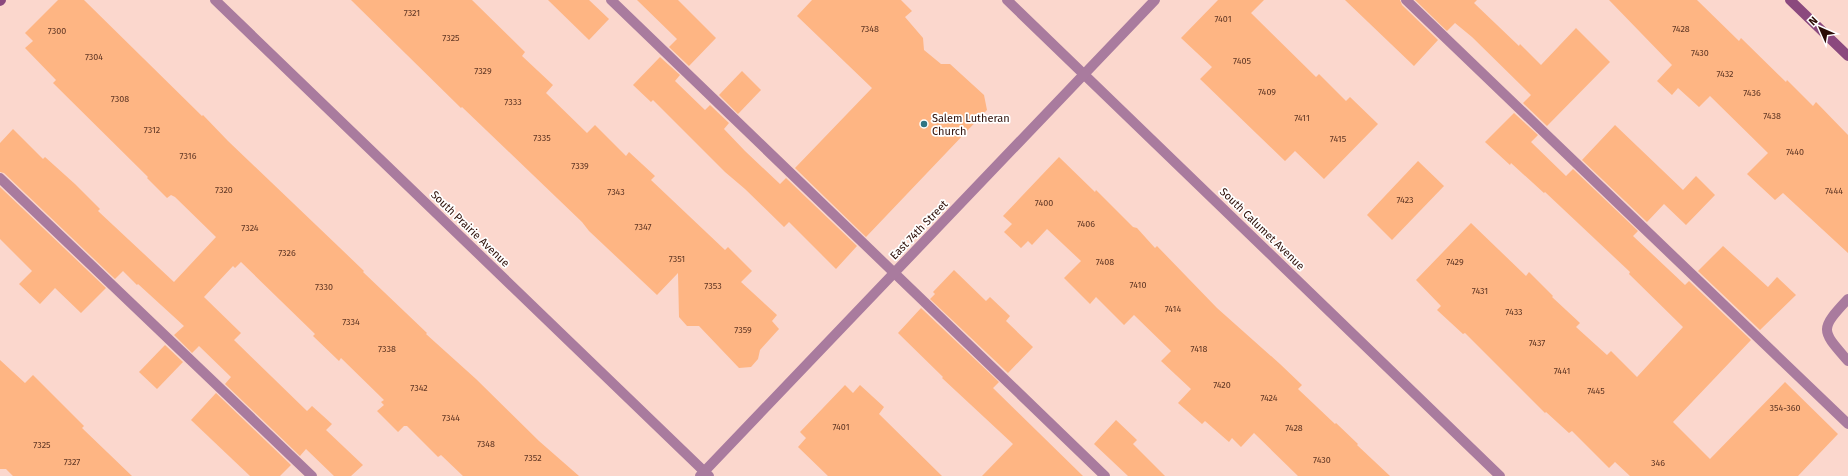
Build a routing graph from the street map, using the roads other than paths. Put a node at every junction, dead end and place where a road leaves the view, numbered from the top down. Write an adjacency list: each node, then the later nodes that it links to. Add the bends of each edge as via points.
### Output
1 (215, 0): 14 (street, South Prairie Avenue)
2 (611, 0): 10 (street)
3 (1007, 0): 8 (street, South Calumet Avenue)
4 (1154, 0): 8 (street, East 74th Street)
5 (1406, 0): 13 (street)
6 (1790, 0): 7 (street)
7 (1848, 56)
8 (1084, 74): 10 (street, East 74th Street); 17 (street, South Calumet Avenue)
9 (0, 178): 15 (street)
10 (894, 273): 14 (street, East 74th Street); 16 (street)
11 (1848, 299): 12 (street, via 1830,318 1826,327 1829,339)
12 (1848, 361)
13 (1848, 424)
14 (704, 475)
15 (312, 476)
16 (1105, 476)
17 (1500, 476)

